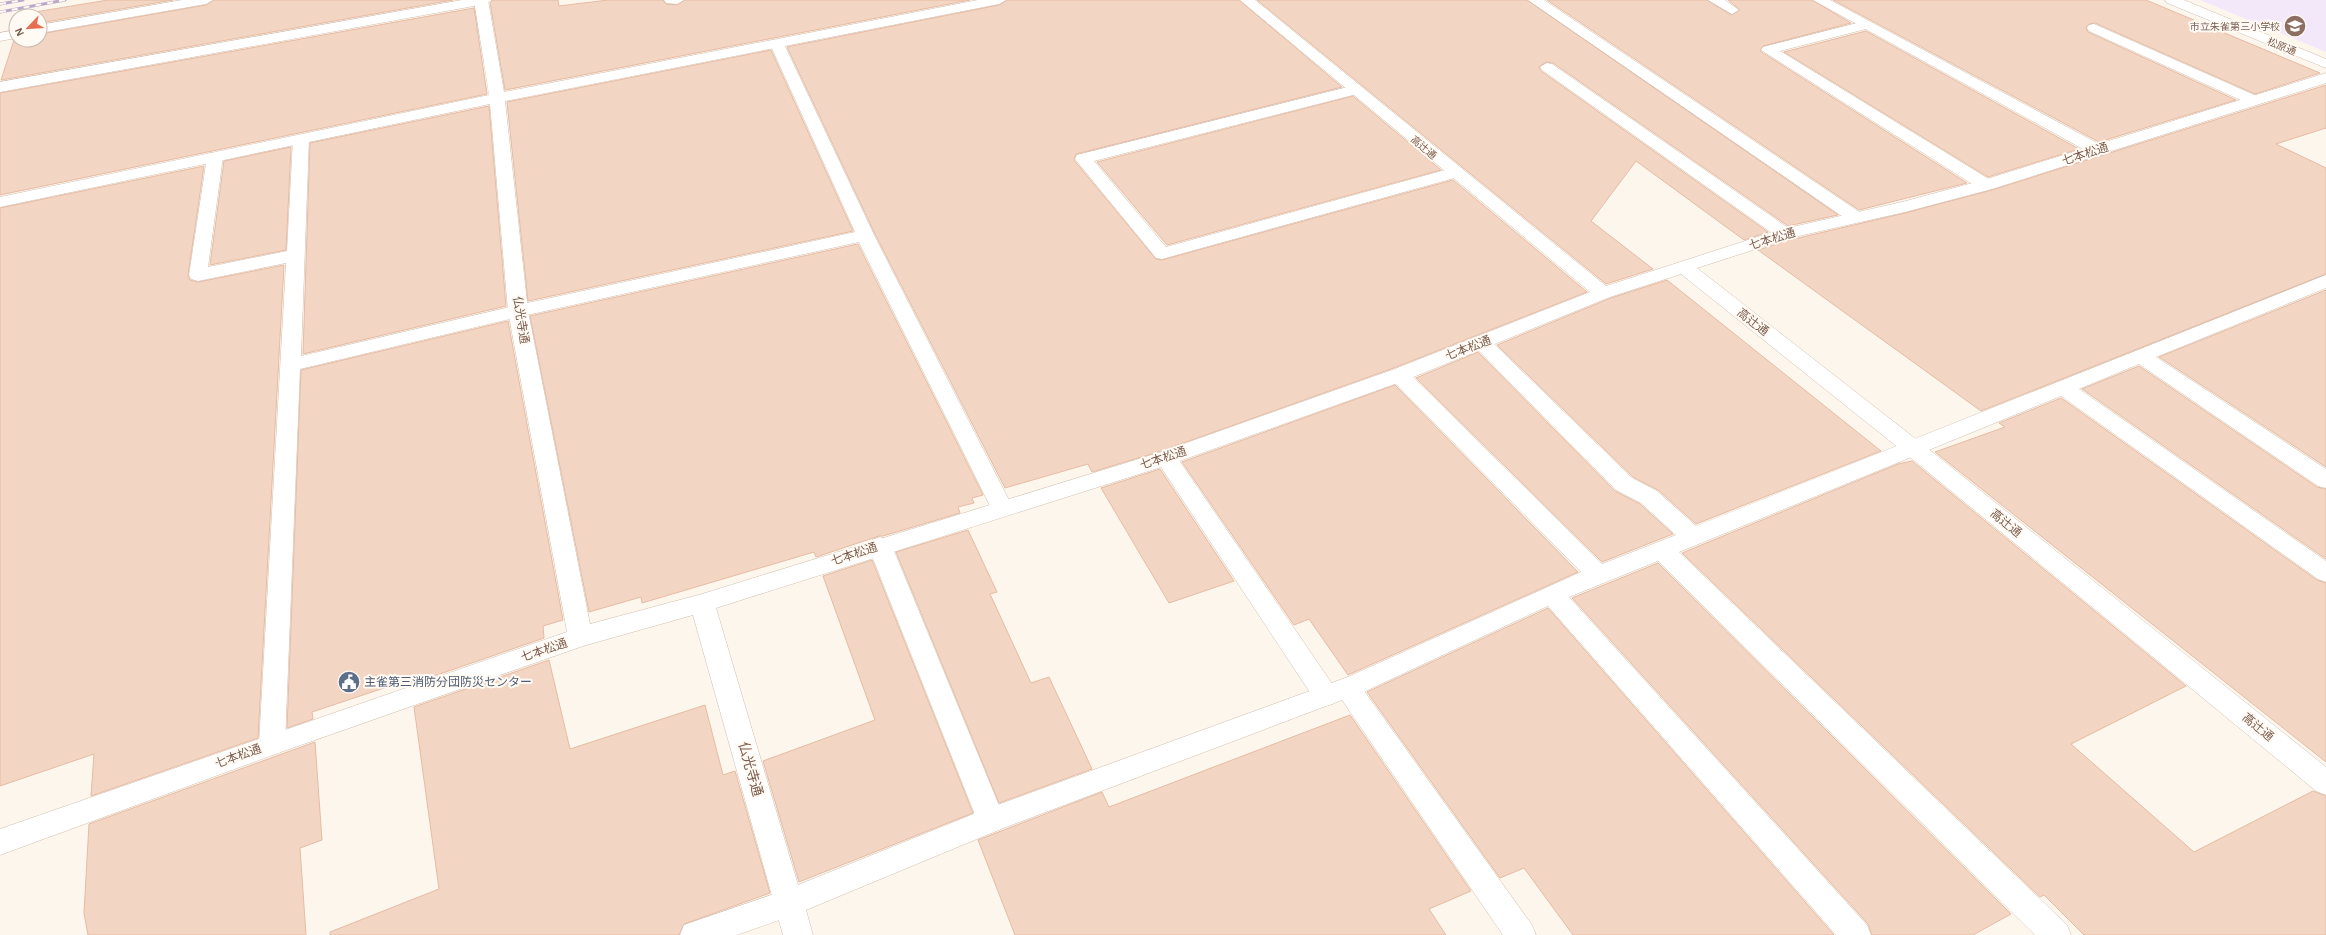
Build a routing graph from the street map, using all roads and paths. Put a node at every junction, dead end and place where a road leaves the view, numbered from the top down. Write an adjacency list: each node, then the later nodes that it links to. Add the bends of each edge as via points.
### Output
1 (206, 0): 14 (street)
2 (482, 0): 19 (street); 21 (street, 仏光寺通)
3 (671, 0): 4 (street)
4 (677, 0)
5 (1000, 0): 15 (street)
6 (1246, 0): 20 (street, 高辻通)
7 (1535, 0): 29 (street)
8 (1715, 0): 11 (street)
9 (1820, 0): 12 (street)
10 (2172, 0): 16 (street, 松原通)
11 (1732, 10)
12 (1865, 25): 24 (street); 27 (street, via 1768,50)
13 (2094, 28): 22 (street)
14 (48, 29)
15 (777, 44): 21 (street); 31 (street)
16 (2326, 64)
17 (1547, 67): 30 (street)
18 (2326, 78): 22 (street, 七本松通)
19 (0, 87)
20 (1356, 90): 26 (street, 高辻通); 26 (street, via 1083,159 1162,254)
21 (497, 98): 23 (street); 36 (street, 仏光寺通)
22 (2253, 100): 24 (street, 七本松通)
23 (301, 139): 25 (street); 32 (street)
24 (2098, 150): 27 (street, 七本松通)
25 (215, 157): 28 (street); 32 (street, via 198,275)
26 (1456, 172): 35 (street, 高辻通)
27 (1986, 185): 29 (street, 七本松通, via 1905,207)
28 (0, 202)
29 (1856, 217): 30 (street, 七本松通)
30 (1785, 234): 33 (street, 七本松通)
31 (865, 235): 36 (street); 45 (street)
32 (296, 255): 39 (street)
33 (1684, 268): 35 (street, 七本松通); 42 (street, 高辻通)
34 (2326, 281): 38 (street)
35 (1603, 293): 37 (street, 七本松通)
36 (518, 311): 39 (street); 53 (street, 仏光寺通)
37 (1482, 343): 40 (street, 七本松通); 46 (street, via 1624,484 1649,497)
38 (2140, 356): 41 (street); 44 (street)
39 (291, 365): 55 (street)
40 (1399, 375): 43 (street, 七本松通); 50 (street)
41 (2063, 388): 42 (street); 49 (street)
42 (1913, 448): 46 (street); 56 (street, 高辻通)
43 (1166, 458): 45 (street, 七本松通); 54 (street)
44 (2326, 480)
45 (1002, 508): 47 (street, 七本松通)
46 (1693, 537): 48 (street)
47 (880, 546): 52 (street, 七本松通); 57 (street)
48 (1661, 549): 50 (street); 64 (street)
49 (2326, 573)
50 (1598, 575): 51 (street)
51 (1552, 594): 54 (street); 63 (street)
52 (702, 603): 53 (street, 七本松通); 59 (street, 仏光寺通)
53 (580, 637): 55 (street, 七本松通)
54 (1337, 691): 57 (street); 62 (street)
55 (272, 744): 58 (street, 七本松通)
56 (2326, 782)
57 (990, 820): 59 (street)
58 (0, 842)
59 (789, 902): 60 (street); 61 (street, 仏光寺通)
60 (695, 935)
61 (798, 935)
62 (1521, 935)
63 (1856, 935)
64 (2056, 935)

